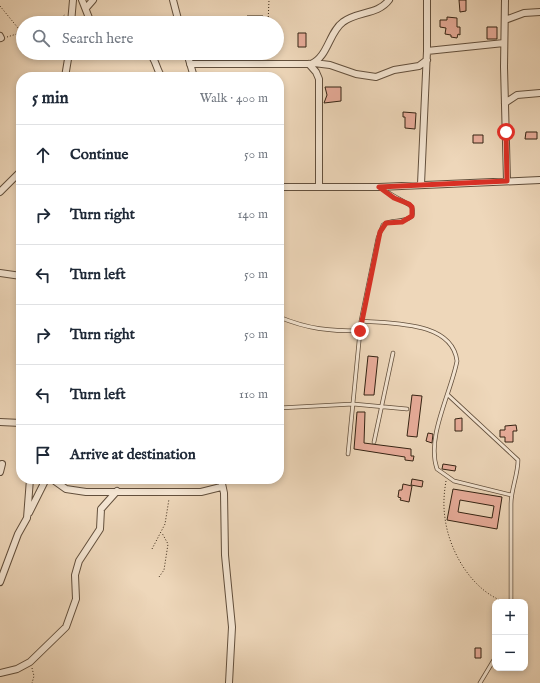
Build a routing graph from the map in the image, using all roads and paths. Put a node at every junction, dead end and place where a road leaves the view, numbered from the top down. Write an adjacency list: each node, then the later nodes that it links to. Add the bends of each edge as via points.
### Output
1 (73, 0): 10 (street)
2 (82, 0): 11 (street)
3 (93, 0): 11 (street)
4 (173, 0): 16 (street)
5 (269, 0): 17 (path)
6 (389, 0): 28 (street, via 379,9 361,13 343,22 334,31 323,52)
7 (427, 0): 23 (street)
8 (505, 0): 18 (street)
9 (0, 6): 19 (path)
10 (71, 7): 13 (path); 14 (street)
11 (86, 8): 15 (street)
12 (540, 12): 18 (street, via 524,13)
13 (64, 16)
14 (71, 16)
15 (89, 16)
16 (177, 16)
17 (268, 16)
18 (505, 20): 22 (street)
19 (16, 26)
20 (16, 34): 21 (path)
21 (0, 37)
22 (504, 43): 23 (street); 34 (street)
23 (428, 51): 27 (street)
24 (68, 60): 30 (street)
25 (154, 60): 31 (street)
26 (189, 60): 29 (street)
27 (427, 60): 28 (street, via 419,66 394,70 378,77); 38 (street)
28 (312, 63): 29 (street); 40 (street, via 319,79)
29 (190, 64): 32 (street)
30 (66, 72)
31 (157, 72)
32 (192, 72)
33 (540, 93): 34 (street, via 517,94)
34 (505, 103): 37 (street)
35 (16, 176): 42 (street)
36 (540, 180): 37 (street)
37 (507, 181): 38 (street)
38 (421, 184): 41 (street)
39 (284, 187): 40 (street)
40 (319, 187): 41 (street)
41 (379, 187): 46 (lane, via 394,198 409,204 413,211 412,216 406,220 386,223 380,232)
42 (0, 192)
43 (0, 273): 44 (street)
44 (16, 275)
45 (284, 319): 47 (lane, via 326,331)
46 (361, 321): 47 (lane); 49 (lane, via 426,328 452,345 457,361)
47 (360, 331): 50 (lane)
48 (393, 353): 51 (lane)
49 (448, 396): 60 (lane, via 436,436 434,454 437,469); 67 (lane, via 518,460)
50 (353, 404): 51 (lane); 52 (lane); 57 (lane)
51 (382, 406): 53 (lane); 56 (lane)
52 (284, 408)
53 (407, 409)
54 (0, 422): 55 (street)
55 (16, 423)
56 (374, 442)
57 (348, 454)
58 (2, 464): 59 (street)
59 (0, 472)
60 (446, 476): 67 (lane, via 454,481); 73 (path, via 445,520 457,556 475,582)
61 (30, 484): 68 (street)
62 (44, 484): 68 (street)
63 (60, 484): 65 (street, via 72,491)
64 (221, 487): 66 (street, via 200,492); 80 (street, via 224,493 225,555 232,627)
65 (117, 491): 66 (street); 75 (street, via 101,509 100,529 79,561 75,575 76,599 66,627)
66 (169, 492): 69 (path, via 168,513)
67 (511, 495): 74 (lane)
68 (28, 516): 72 (street, via 18,534)
69 (162, 532): 70 (path); 71 (path, via 168,544 164,570)
70 (152, 550)
71 (159, 576)
72 (0, 582)
73 (498, 599)
74 (510, 599)
75 (30, 662): 77 (street, via 17,670); 79 (path, via 34,673)
76 (492, 664): 78 (lane)
77 (0, 673)
78 (482, 682)
79 (32, 683)
80 (229, 683)

